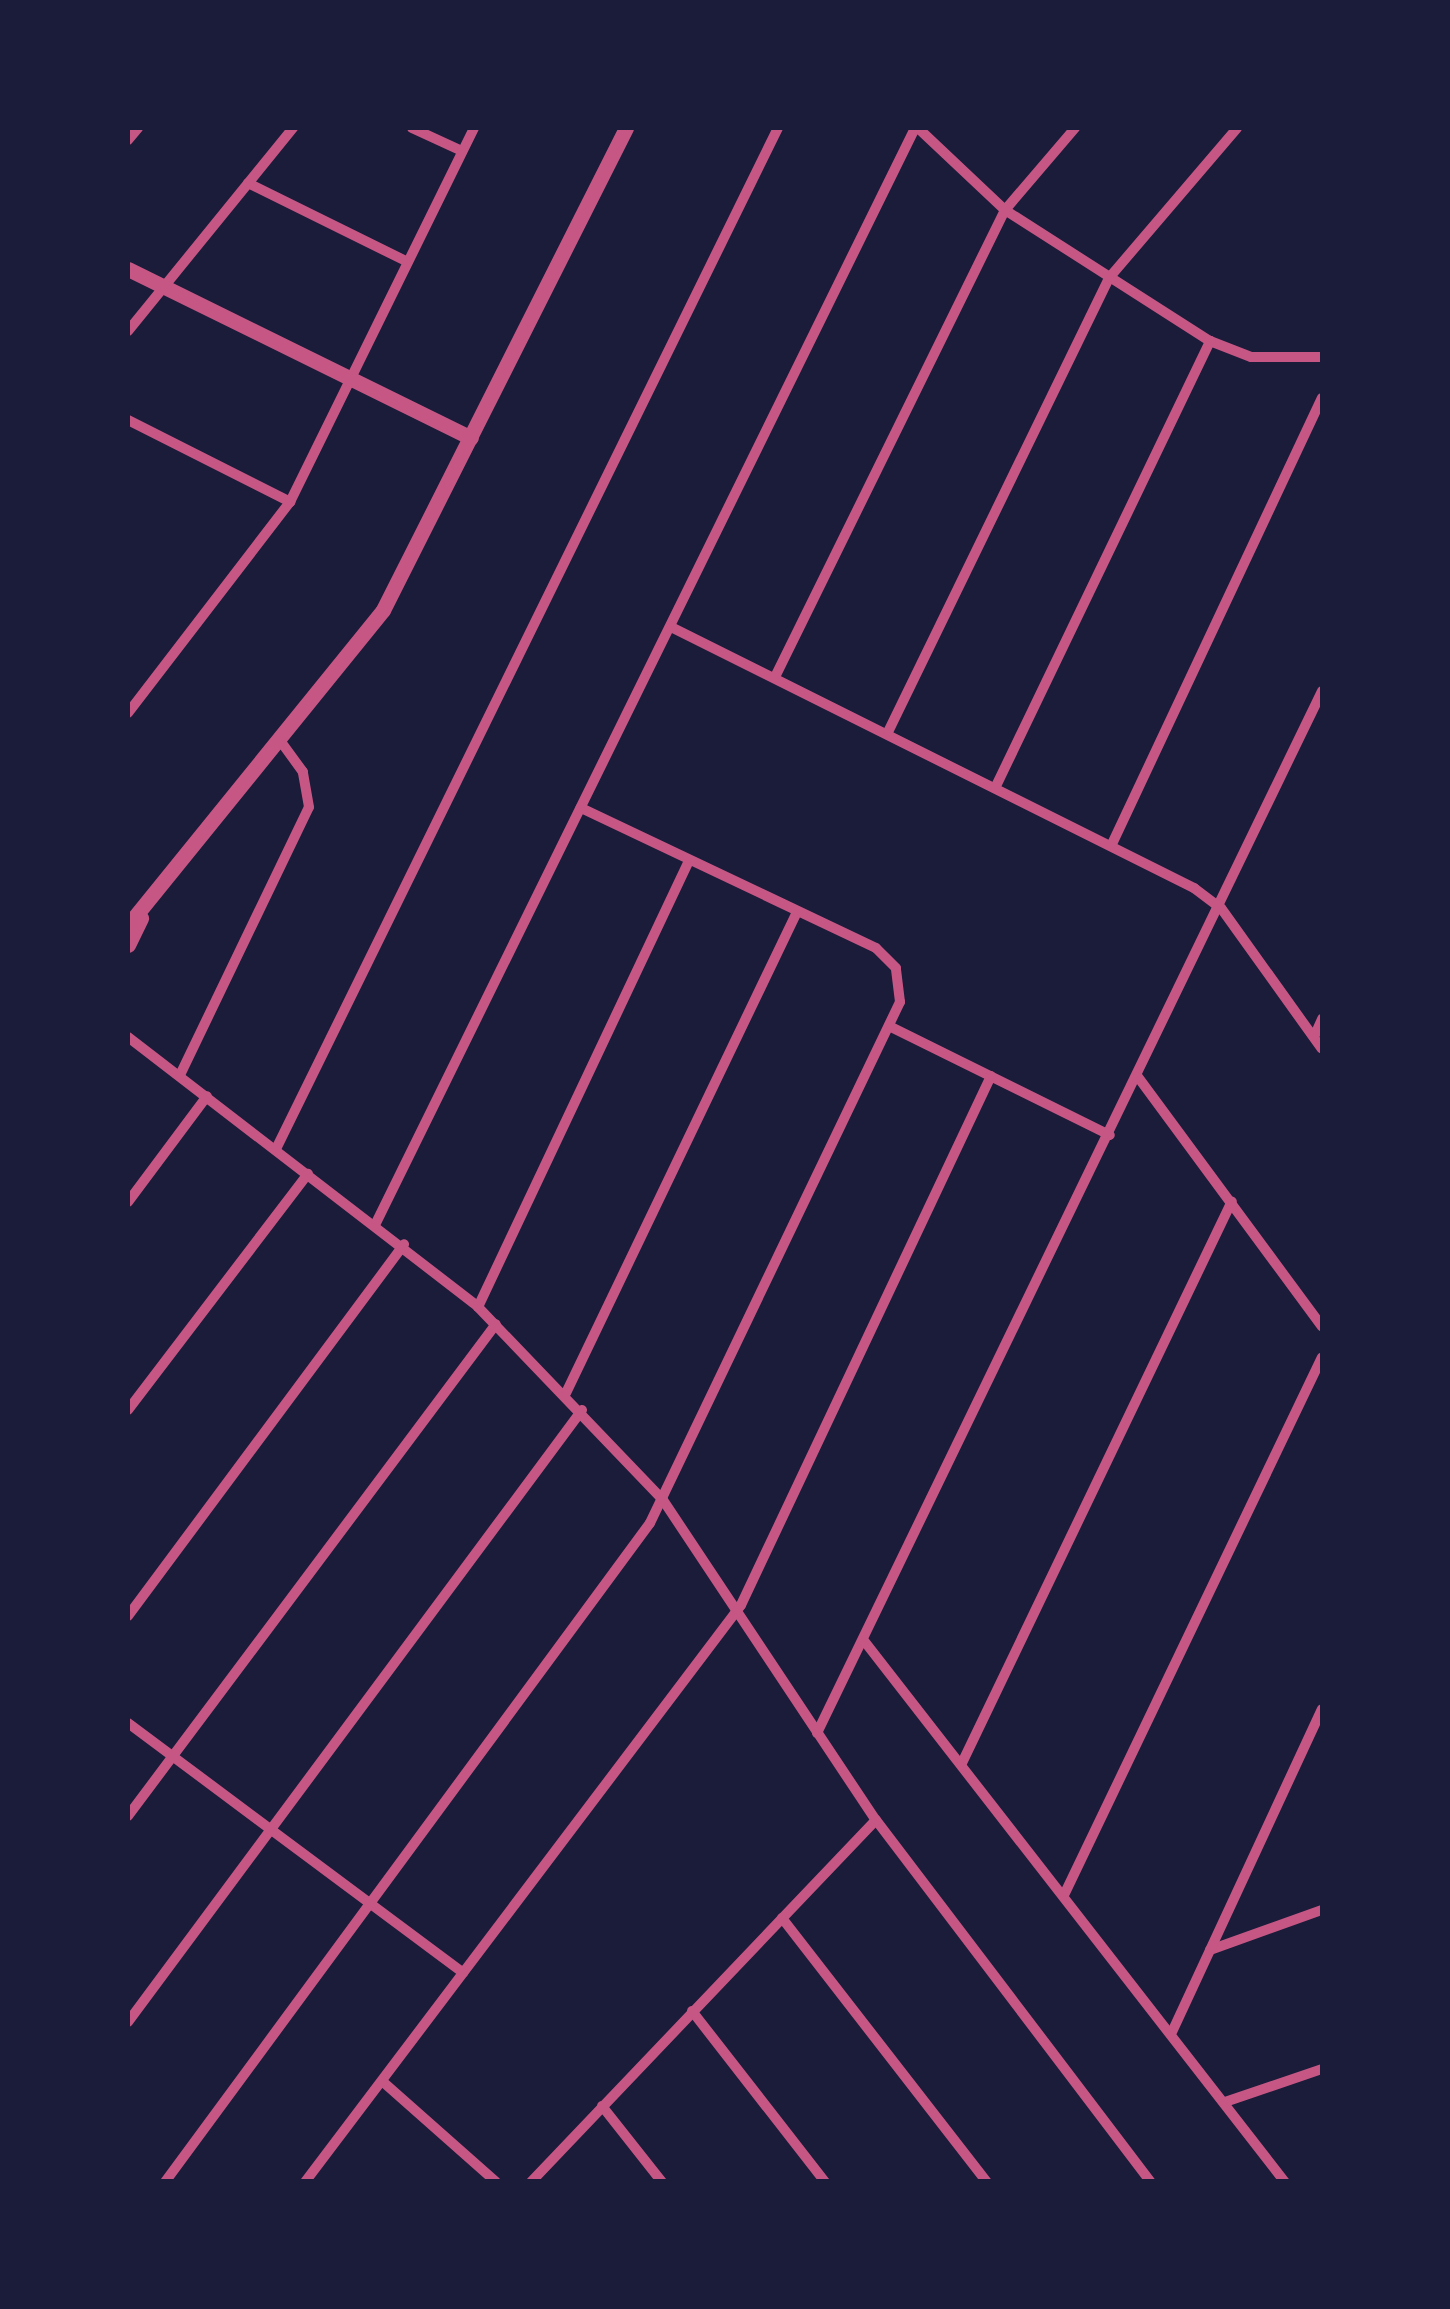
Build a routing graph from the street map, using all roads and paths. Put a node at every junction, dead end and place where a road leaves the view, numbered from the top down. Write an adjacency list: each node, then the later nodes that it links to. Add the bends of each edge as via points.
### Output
1 (138, 128): 10 (street)
2 (292, 128): 12 (street)
3 (412, 128): 11 (street)
4 (474, 128): 11 (street)
5 (626, 128): 24 (street)
6 (778, 128): 51 (street)
7 (916, 128): 13 (street); 26 (street)
8 (1075, 128): 13 (street)
9 (1237, 128): 16 (street)
10 (128, 140)
11 (462, 151): 14 (street)
12 (248, 183): 14 (street); 17 (street)
13 (1004, 210): 16 (street); 27 (street)
14 (408, 262): 21 (street)
15 (128, 269): 17 (street)
16 (1110, 278): 19 (street); 30 (street)
17 (159, 291): 18 (street); 21 (street)
18 (128, 331)
19 (1210, 342): 20 (street, via 1251,356); 32 (street)
20 (1322, 357)
21 (352, 382): 24 (street); 25 (street)
22 (1322, 398): 34 (street)
23 (128, 420): 25 (street)
24 (471, 438): 31 (street, via 383,610)
25 (290, 502): 29 (street)
26 (671, 628): 27 (street); 33 (street)
27 (775, 678): 30 (street)
28 (1322, 691): 37 (street)
29 (128, 713)
30 (888, 732): 32 (street)
31 (280, 742): 36 (street); 46 (street, via 304,772 309,807)
32 (997, 784): 34 (street)
33 (581, 808): 35 (street); 55 (street)
34 (1112, 844): 37 (street)
35 (689, 861): 38 (street); 57 (street)
36 (148, 906): 39 (street); 40 (street)
37 (1221, 908): 44 (street); 48 (street)
38 (797, 912): 42 (street, via 896,968); 61 (street)
39 (128, 925)
40 (128, 945)
41 (1322, 1019): 44 (street)
42 (890, 1027): 47 (street); 64 (street)
43 (128, 1037): 46 (street)
44 (1314, 1037): 45 (street)
45 (1322, 1049)
46 (180, 1075): 49 (street)
47 (991, 1076): 50 (street); 65 (street)
48 (1138, 1077): 50 (street); 53 (street)
49 (206, 1096): 51 (street); 54 (street)
50 (1110, 1134): 67 (street)
51 (276, 1149): 52 (street)
52 (308, 1174): 55 (street); 62 (street)
53 (1232, 1200): 59 (street); 72 (street)
54 (128, 1202)
55 (376, 1224): 56 (street)
56 (404, 1244): 57 (street); 66 (street)
57 (478, 1307): 58 (street)
58 (496, 1324): 61 (street); 71 (street)
59 (1322, 1327)
60 (1322, 1357): 76 (street)
61 (566, 1393): 63 (street)
62 (128, 1410)
63 (582, 1410): 64 (street); 75 (street)
64 (663, 1500): 65 (street); 77 (street)
65 (741, 1606): 70 (street); 81 (street)
66 (128, 1616)
67 (865, 1642): 70 (street); 72 (street)
68 (1322, 1709): 80 (street)
69 (128, 1723): 71 (street)
70 (818, 1733): 74 (street)
71 (172, 1756): 73 (street); 75 (street)
72 (962, 1763): 76 (street)
73 (128, 1816)
74 (876, 1820): 79 (street); 96 (street)
75 (272, 1831): 77 (street); 83 (street)
76 (1065, 1893): 84 (street)
77 (369, 1904): 81 (street); 89 (street)
78 (1322, 1910): 80 (street)
79 (782, 1918): 82 (street); 95 (street)
80 (1210, 1950): 84 (street)
81 (463, 1973): 86 (street)
82 (692, 2011): 88 (street); 94 (street)
83 (128, 2022)
84 (1172, 2032): 87 (street)
85 (1322, 2069): 87 (street)
86 (382, 2081): 90 (street); 91 (street)
87 (1226, 2102): 97 (street)
88 (602, 2106): 92 (street); 93 (street)
89 (165, 2182)
90 (305, 2182)
91 (496, 2182)
92 (532, 2182)
93 (662, 2182)
94 (825, 2182)
95 (987, 2182)
96 (1150, 2182)
97 (1285, 2182)

